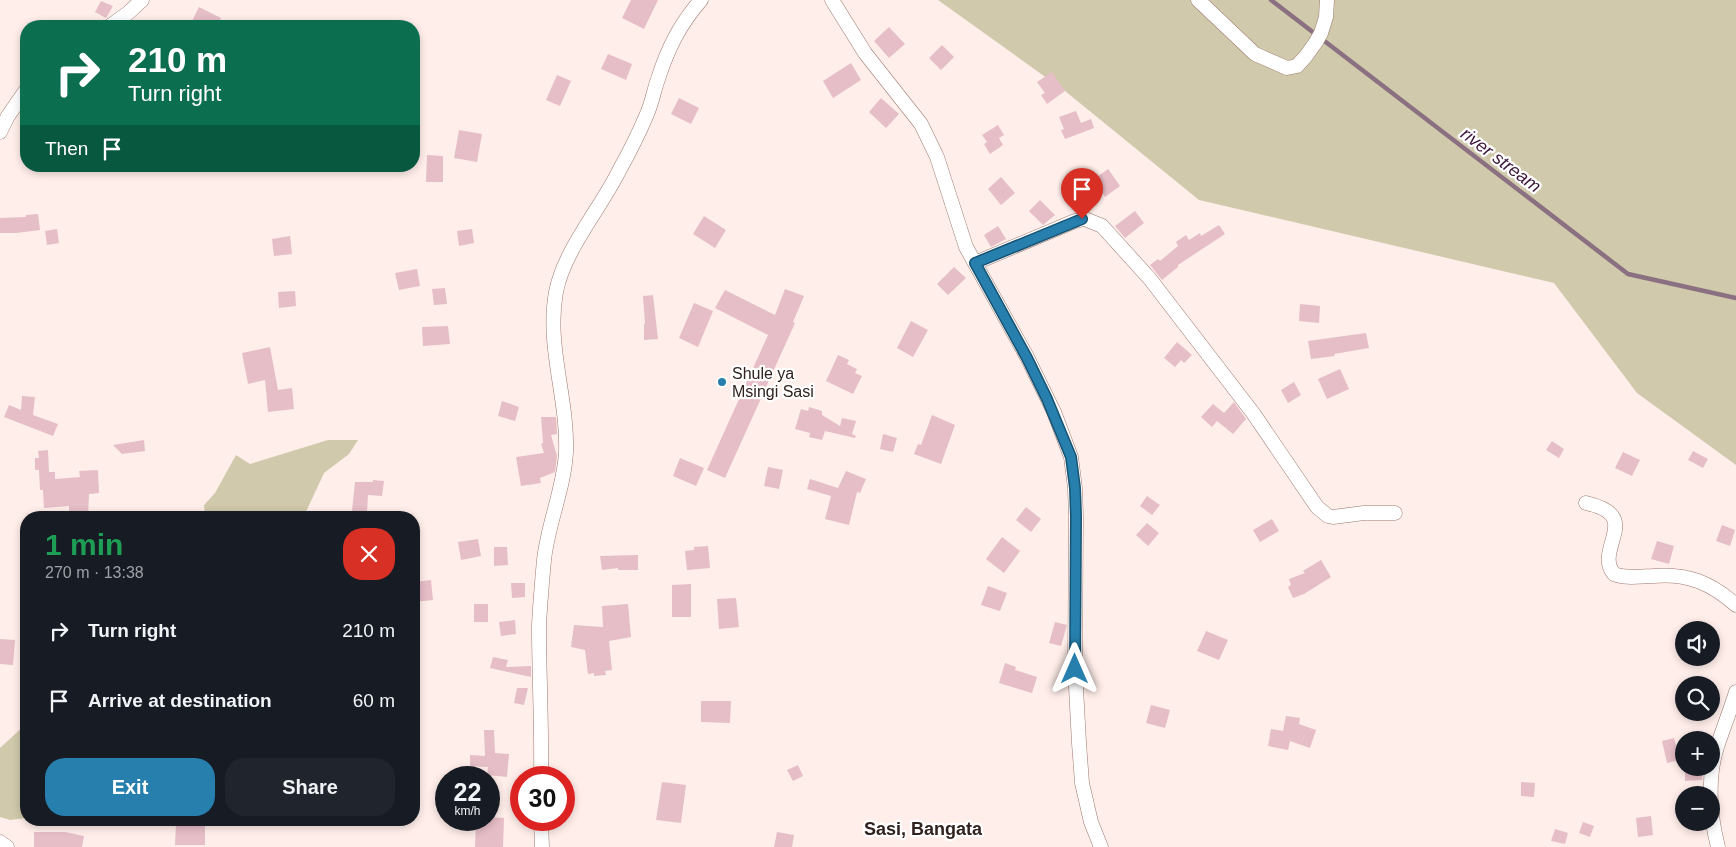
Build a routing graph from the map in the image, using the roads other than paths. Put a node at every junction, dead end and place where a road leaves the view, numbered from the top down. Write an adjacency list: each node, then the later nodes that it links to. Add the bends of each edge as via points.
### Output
1 (142, 0): 6 (street)
2 (700, 0): 14 (street, via 676,32 648,113 615,179 562,271 556,292 552,328 566,450 546,544 539,624)
3 (832, 0): 9 (street, via 865,53 921,124 937,157 966,247)
4 (1198, 0): 5 (street, via 1255,54 1287,68 1297,66 1319,37 1326,17)
5 (1327, 0)
6 (118, 20)
7 (20, 99): 8 (street)
8 (0, 132)
9 (975, 263): 11 (street, via 1075,221 1086,220 1102,226 1150,279 1228,379 1317,507 1333,517); 19 (street, via 1035,373 1071,457 1076,516 1075,669 1082,783)
10 (1586, 503): 12 (street, via 1605,509 1615,521 1609,557 1614,574 1686,578 1705,583)
11 (1395, 513)
12 (1736, 605)
13 (1736, 692): 20 (street, via 1713,767 1711,792)
14 (541, 766)
15 (541, 831): 18 (street)
16 (0, 842): 17 (street)
17 (8, 847)
18 (542, 847)
19 (1101, 847)
20 (1718, 847)

